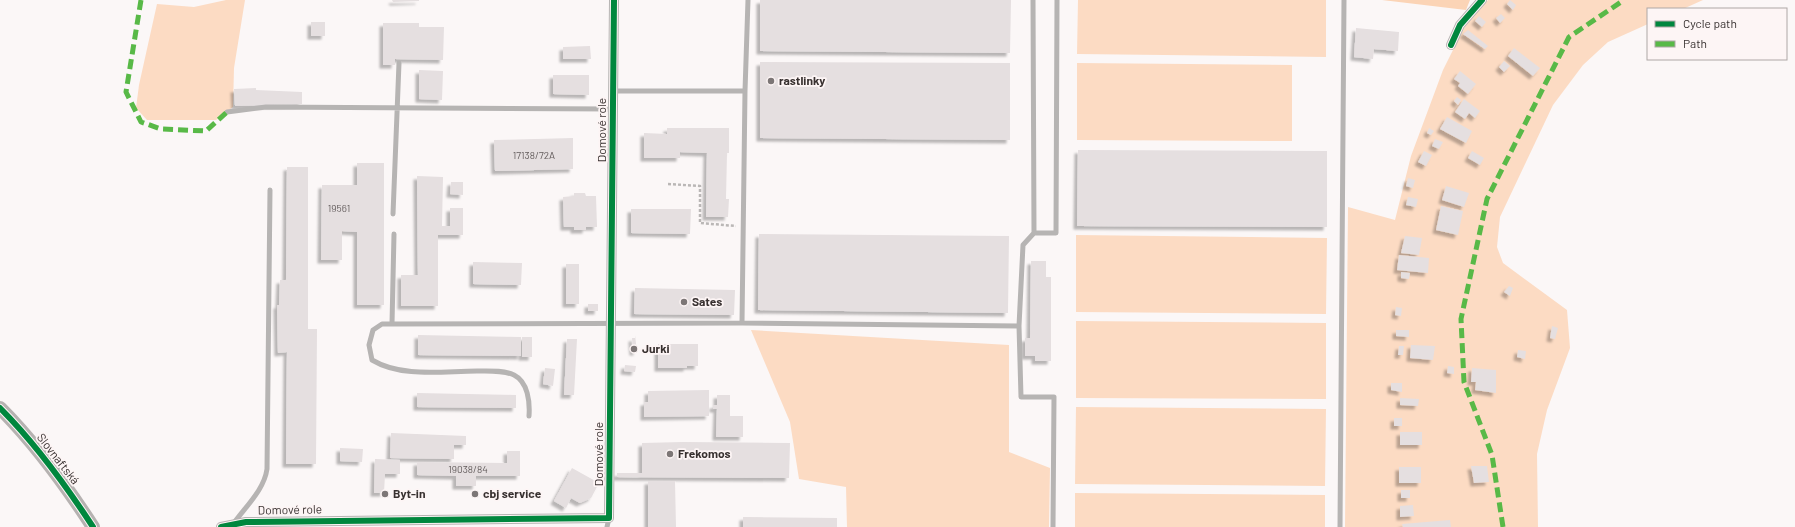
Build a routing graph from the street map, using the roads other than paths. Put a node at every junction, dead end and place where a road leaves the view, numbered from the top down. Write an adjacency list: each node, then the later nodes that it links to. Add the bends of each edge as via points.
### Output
1 (614, 0): 9 (street, Domové role)
2 (748, 0): 10 (lane)
3 (1034, 0): 16 (lane)
4 (1057, 0): 16 (lane, via 1056,234)
5 (1344, 0): 29 (lane)
6 (1482, 0): 7 (street, via 1460,24)
7 (1451, 45)
8 (399, 63): 11 (lane)
9 (613, 91): 10 (lane); 12 (street, Domové role)
10 (745, 91): 19 (lane)
11 (397, 108): 12 (lane); 13 (lane, via 266,106); 15 (lane)
12 (613, 109): 18 (street, Domové role)
13 (227, 112)
14 (270, 190): 25 (lane, via 267,469 266,478 254,499)
15 (393, 214)
16 (1034, 233): 21 (lane, via 1023,245)
17 (394, 234): 20 (lane)
18 (611, 323): 19 (lane); 20 (lane); 24 (street, Domové role)
19 (742, 323): 21 (lane)
20 (392, 324): 23 (lane, via 382,324 373,330 369,345 372,360 382,366 408,372 494,371 515,375 525,387 530,402)
21 (1019, 326): 28 (lane, via 1021,397 1054,396)
22 (0, 408): 26 (main road, Slovnaftská, via 45,459)
23 (529, 416)
24 (608, 522): 25 (street, Domové role)
25 (234, 523): 27 (street, Domové role)
26 (93, 527)
27 (221, 527)
28 (1053, 527)
29 (1340, 527)

